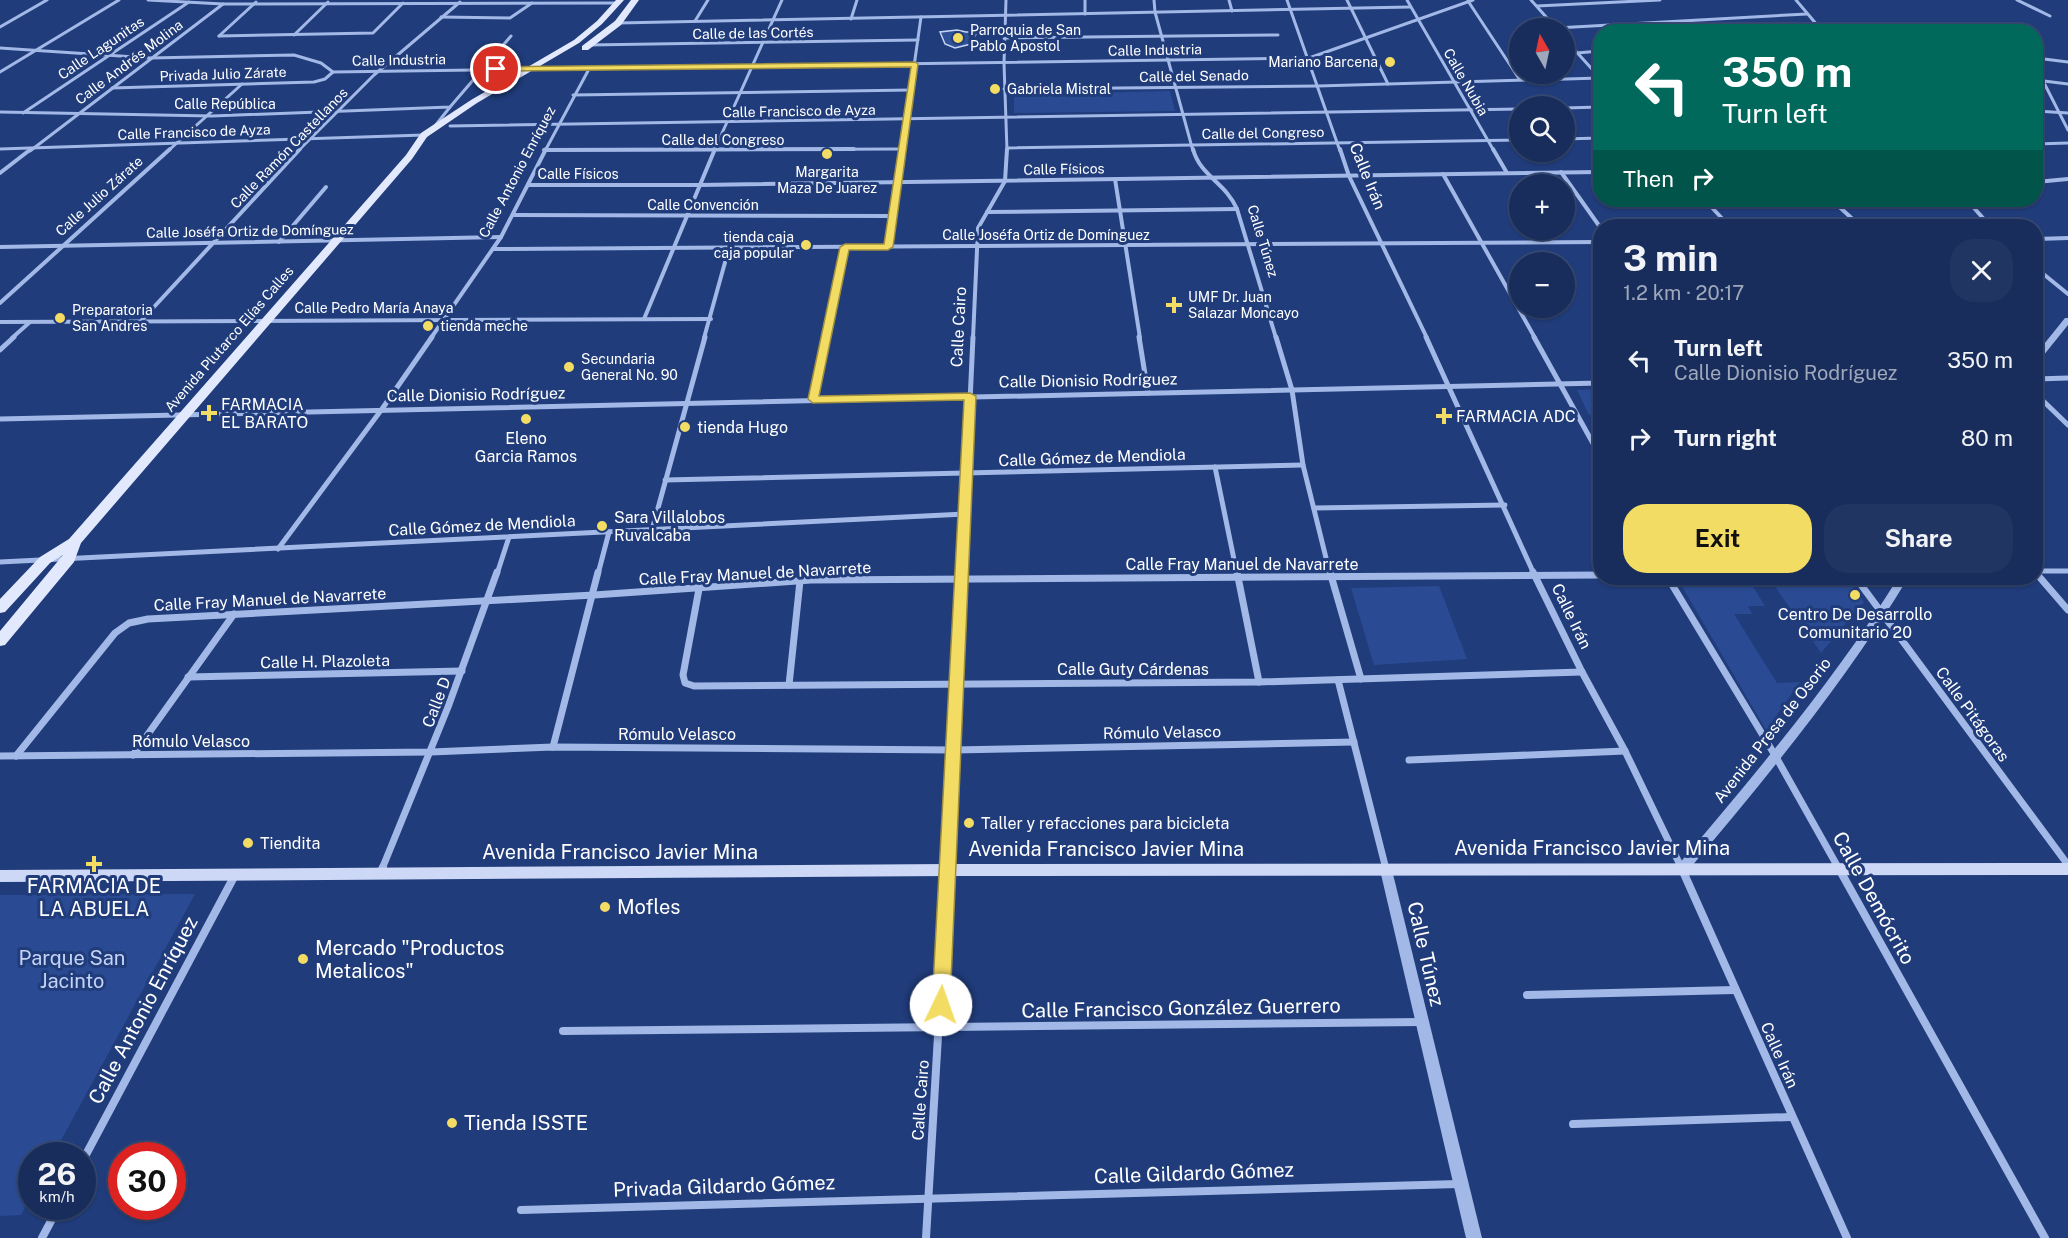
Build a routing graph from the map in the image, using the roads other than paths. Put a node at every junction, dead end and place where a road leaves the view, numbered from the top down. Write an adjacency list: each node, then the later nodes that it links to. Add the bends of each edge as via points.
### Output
1 (47, 0): 53 (street)
2 (119, 0): 65 (street)
3 (148, 0): 22 (street)
4 (259, 0): 31 (street)
5 (635, 0): 49 (main road)
6 (708, 0): 48 (street)
7 (782, 0): 47 (street)
8 (857, 0): 45 (street)
9 (1006, 0): 40 (street, Calle Cairo)
10 (1085, 0): 38 (street)
11 (1154, 0): 37 (street, Calle Túnez)
12 (1229, 0): 36 (street)
13 (1287, 0): 35 (street, Calle Irán)
14 (1347, 0): 34 (street)
15 (1407, 0): 33 (street, Calle Nubia)
16 (1473, 0): 26 (street, Calle Industria)
17 (1531, 0): 32 (street)
18 (1649, 0): 19 (street); 28 (street)
19 (1660, 0)
20 (1796, 0): 39 (street)
21 (2018, 0): 41 (street)
22 (190, 1): 30 (street); 69 (street, Calle Lagunitas)
23 (328, 1): 29 (street); 31 (street); 55 (street)
24 (461, 1): 25 (street); 29 (street); 42 (street, Calle Ramón Castellanos)
25 (535, 1): 27 (street); 42 (street, via 510,18)
26 (1468, 1): 46 (street, Calle Industria); 77 (street)
27 (619, 2): 81 (main road, Avenida Plutarco Elías Calles, via 601,23)
28 (1589, 2): 32 (street)
29 (403, 3): 55 (street, via 373,33)
30 (223, 4): 31 (street); 70 (street, Calle Andrés Molina)
31 (255, 4): 55 (street, via 219,36)
32 (1537, 6): 44 (street)
33 (1410, 7): 34 (street); 46 (street, Calle Nubia)
34 (1351, 8): 35 (street); 60 (street)
35 (1291, 9): 36 (street); 72 (street, Calle Irán)
36 (1232, 11): 37 (street)
37 (1155, 12): 38 (street); 58 (street, Calle Túnez)
38 (1085, 14): 40 (street)
39 (1807, 14): 50 (street); 51 (street)
40 (1004, 15): 43 (street); 59 (street, Calle Cairo)
41 (2050, 16)
42 (441, 17): 84 (street, Calle Ramón Castellanos)
43 (921, 17): 45 (street); 61 (street)
44 (1547, 18)
45 (851, 19): 47 (street)
46 (1418, 19): 60 (street, Calle Industria); 93 (street, Calle Nubia)
47 (771, 20): 48 (street); 62 (street)
48 (695, 21): 49 (street)
49 (618, 23): 63 (main road)
50 (1628, 24)
51 (1815, 24)
52 (1593, 26): 54 (street)
53 (0, 27)
54 (1575, 27)
55 (294, 35)
56 (1278, 35): 58 (street)
57 (511, 36): 80 (street)
58 (1161, 36): 59 (street); 74 (street, Calle Túnez)
59 (1004, 38): 76 (street, Calle Cairo)
60 (1366, 38): 72 (street, Calle Industria); 95 (street)
61 (918, 40): 62 (street, Calle de las Cortés); 78 (street)
62 (762, 43): 63 (street, Calle de las Cortés); 79 (street)
63 (589, 45): 66 (main road)
64 (0, 48): 65 (street, Calle Industria)
65 (38, 50): 69 (street, Calle Industria); 86 (street)
66 (579, 52)
67 (1593, 52): 68 (street)
68 (1576, 53): 85 (street)
69 (109, 56): 70 (street, Calle Industria); 118 (street, Calle Lagunitas)
70 (150, 58): 87 (street, Calle Industria, via 294,55); 99 (street, Calle Andrés Molina)
71 (570, 58): 83 (main road)
72 (1309, 58): 74 (street, Calle Industria); 97 (street, Calle Irán)
73 (2043, 59): 75 (street)
74 (1168, 61): 76 (street, Calle Industria); 98 (street, Calle Túnez)
75 (2068, 62)
76 (1004, 63): 78 (street, Calle Industria); 100 (street, Calle Cairo)
77 (1509, 63)
78 (915, 64): 79 (street, Calle Industria); 101 (street)
79 (753, 67): 82 (street, Calle Industria); 102 (street)
80 (482, 69): 81 (street, Calle Industria); 84 (street, Calle Industria); 105 (street)
81 (536, 69): 83 (street, Calle Industria); 108 (main road, Avenida Plutarco Elías Calles)
82 (589, 69): 83 (street, Calle Industria); 103 (street, Calle Antonio Enríquez)
83 (553, 70): 90 (main road)
84 (380, 71): 87 (street, Calle Industria); 115 (street, Calle Ramón Castellanos)
85 (1593, 71)
86 (0, 72)
87 (333, 72): 94 (street, Privada Julio Zárate, via 317,82)
88 (1593, 78): 89 (street, Calle del Senado)
89 (1575, 79)
90 (534, 80)
91 (1509, 80): 93 (street, Calle del Senado)
92 (2044, 80): 96 (street); 113 (street)
93 (1454, 82): 95 (street, Calle del Senado); 110 (street, Calle Nubia)
94 (242, 84): 99 (street, Privada Julio Zárate); 119 (street, Calle Julio Zárate)
95 (1388, 84): 97 (street, Calle del Senado)
96 (2068, 84)
97 (1318, 86): 98 (street, Calle del Senado); 117 (street, Calle Irán)
98 (1176, 87): 100 (street, Calle del Senado); 120 (street, Calle Túnez)
99 (112, 88): 121 (street, Calle Andrés Molina)
100 (1004, 89): 122 (street, Calle Cairo)
101 (911, 90): 102 (street); 123 (street)
102 (740, 94): 103 (street); 124 (street)
103 (573, 95): 125 (street, Calle Antonio Enríquez)
104 (486, 106): 111 (main road, Avenida Plutarco Elías Calles)
105 (450, 107): 115 (street, Calle República); 127 (street)
106 (1593, 107): 107 (street)
107 (1575, 108)
108 (465, 109): 111 (main road); 127 (main road, Avenida Plutarco Elías Calles)
109 (1509, 109): 110 (street, Calle Francisco de Ayza)
110 (1470, 110): 117 (street, Calle Francisco de Ayza); 134 (street, Calle Nubia)
111 (477, 111): 126 (main road, Avenida Plutarco Elías Calles)
112 (2043, 111): 113 (street)
113 (2059, 111): 116 (street); 128 (street)
114 (0, 112): 118 (street, Calle República)
115 (335, 112): 119 (street, Calle República); 131 (street, Calle Ramón Castellanos)
116 (2068, 112)
117 (1328, 113): 120 (street, Calle Francisco de Ayza); 136 (street, Calle Irán)
118 (22, 114): 121 (street, Calle República)
119 (207, 114): 121 (street, Calle República); 135 (street, Calle Julio Zárate)
120 (1184, 115): 122 (street, Calle Francisco de Ayza); 139 (street, Calle Túnez)
121 (76, 116): 140 (street)
122 (1005, 118): 123 (street, Calle Francisco de Ayza); 141 (street, Calle Cairo)
123 (907, 120): 124 (street, Calle Francisco de Ayza); 143 (street)
124 (726, 122): 125 (street, Calle Francisco de Ayza); 145 (street)
125 (557, 125): 126 (street, Calle Francisco de Ayza); 144 (street, Calle Antonio Enríquez)
126 (450, 126): 146 (main road, Avenida Plutarco Elías Calles)
127 (434, 127): 129 (main road, Avenida Plutarco Elías Calles)
128 (2068, 130)
129 (424, 135): 131 (street, Calle Francisco de Ayza); 146 (main road, Avenida Plutarco Elías Calles)
130 (1593, 138): 132 (street)
131 (310, 139): 135 (street, Calle Francisco de Ayza); 181 (street, Calle Ramón Castellanos)
132 (1575, 139)
133 (1509, 140): 134 (street, Calle del Congreso)
134 (1488, 141): 136 (street, Calle del Congreso); 150 (street, Calle Nubia)
135 (176, 143): 140 (street, Calle Francisco de Ayza); 186 (street, Calle Julio Zárate)
136 (1339, 143): 139 (street, Calle del Congreso); 152 (street, Calle Irán)
137 (2068, 143): 138 (street)
138 (2043, 144)
139 (1192, 145): 141 (street, Calle del Congreso); 153 (street, Calle Túnez, via 1198,164)
140 (32, 148): 142 (street, Calle Francisco de Ayza); 149 (street)
141 (1007, 148): 156 (street, Calle Cairo)
142 (0, 149)
143 (903, 149): 145 (street, Calle del Congreso); 158 (street)
144 (544, 150): 145 (street, Calle del Congreso); 159 (street, Calle Antonio Enríquez)
145 (714, 150): 160 (street)
146 (409, 157): 178 (main road, Avenida Plutarco Elías Calles)
147 (1561, 172): 148 (street, Calle Físicos); 150 (street, Calle Físicos); 171 (street)
148 (1593, 172)
149 (0, 173)
150 (1508, 173): 151 (street, Calle Físicos)
151 (1443, 174): 152 (street, Calle Físicos); 183 (street)
152 (1349, 176): 153 (street, Calle Físicos); 182 (street, Calle Irán)
153 (1213, 177): 154 (street, Calle Físicos); 165 (street, Calle Túnez, via 1232,195)
154 (1114, 179): 156 (street, Calle Físicos); 166 (street)
155 (2068, 179): 157 (street)
156 (1005, 180): 158 (street, Calle Físicos); 167 (street, Calle Cairo)
157 (2043, 181)
158 (898, 182): 160 (street, Calle Físicos); 170 (street)
159 (528, 185): 160 (street, Calle Físicos); 168 (street, Calle Antonio Enríquez)
160 (700, 185): 169 (street)
161 (326, 187): 179 (street)
162 (1713, 207): 172 (street)
163 (1840, 207): 173 (street)
164 (1973, 207): 174 (street)
165 (1237, 209): 166 (street); 184 (street, Calle Túnez)
166 (1119, 210): 167 (street); 185 (street)
167 (987, 212): 187 (street, Calle Cairo, via 978,228)
168 (514, 215): 169 (street, Calle Convención); 175 (street, Calle Antonio Enríquez)
169 (687, 215): 170 (street, Calle Convención); 191 (street)
170 (893, 216): 190 (street)
171 (1594, 219)
172 (1723, 219)
173 (1852, 219)
174 (1984, 219)
175 (501, 237): 178 (street, Calle Joséfa Ortiz de Domínguez); 193 (street, Calle Antonio Enríquez)
176 (2068, 238): 177 (street)
177 (2043, 239)
178 (336, 240): 179 (street, Calle Joséfa Ortiz de Domínguez); 202 (main road, Avenida Plutarco Elías Calles)
179 (279, 242): 181 (street, Calle Joséfa Ortiz de Domínguez)
180 (1593, 242): 183 (street, Calle Joséfa Ortiz de Domínguez)
181 (214, 243): 186 (street, Calle Joséfa Ortiz de Domínguez); 201 (street, Calle Ramón Castellanos)
182 (1380, 243): 183 (street, Calle Joséfa Ortiz de Domínguez); 184 (street, Calle Joséfa Ortiz de Domínguez); 211 (street, Calle Irán)
183 (1483, 243): 210 (street)
184 (1246, 244): 185 (street, Calle Joséfa Ortiz de Domínguez); 212 (street, Calle Túnez)
185 (1125, 245): 187 (street, Calle Joséfa Ortiz de Domínguez); 213 (street)
186 (62, 246): 188 (street, Calle Joséfa Ortiz de Domínguez); 196 (street, Calle Julio Zárate)
187 (977, 246): 190 (street, Calle Joséfa Ortiz de Domínguez); 214 (street, Calle Cairo)
188 (0, 247)
189 (845, 247): 190 (street, Calle Joséfa Ortiz de Domínguez); 192 (street, Calle Joséfa Ortiz de Domínguez); 215 (street)
190 (888, 247)
191 (674, 248): 192 (street, Calle Joséfa Ortiz de Domínguez); 193 (street, Calle Joséfa Ortiz de Domínguez); 197 (street)
192 (729, 248): 198 (street)
193 (493, 249): 199 (street, Calle Antonio Enríquez)
194 (2043, 274): 195 (street)
195 (2068, 294)
196 (0, 303)
197 (644, 319): 198 (street, Calle Pedro María Anaya); 199 (street, Calle Pedro María Anaya)
198 (711, 319): 217 (street)
199 (442, 320): 202 (street, Calle Pedro María Anaya); 218 (street, Calle Antonio Enríquez)
200 (2068, 320): 206 (street)
201 (141, 321): 202 (street, Calle Pedro María Anaya); 204 (street, Calle Pedro María Anaya)
202 (267, 321): 219 (main road, Avenida Plutarco Elías Calles)
203 (0, 322): 204 (street, Calle Pedro María Anaya)
204 (30, 322): 205 (street)
205 (0, 350)
206 (2043, 350)
207 (2068, 378): 208 (street)
208 (2043, 379)
209 (1593, 383): 210 (street, Calle Dionisio Rodríguez)
210 (1560, 384): 211 (street, Calle Dionisio Rodríguez); 222 (street)
211 (1450, 386): 212 (street, Calle Dionisio Rodríguez); 227 (street, Calle Irán)
212 (1292, 390): 213 (street, Calle Dionisio Rodríguez); 223 (street, Calle Túnez)
213 (1148, 393): 214 (street, Calle Dionisio Rodríguez)
214 (970, 396): 215 (street, Calle Dionisio Rodríguez); 225 (street, Calle Cairo)
215 (813, 399): 217 (street, Calle Dionisio Rodríguez)
216 (2043, 401): 221 (street)
217 (686, 404): 218 (street, Calle Dionisio Rodríguez); 226 (street)
218 (382, 409): 219 (street, Calle Dionisio Rodríguez); 234 (street, Calle Antonio Enríquez)
219 (185, 415): 220 (street, Calle Dionisio Rodríguez); 233 (main road, Avenida Plutarco Elías Calles)
220 (0, 419)
221 (2068, 425)
222 (1593, 443)
223 (1303, 465): 224 (street, Calle Gómez de Mendiola); 228 (street, Calle Túnez)
224 (1215, 467): 225 (street, Calle Gómez de Mendiola); 243 (street)
225 (967, 474): 226 (street, Calle Gómez de Mendiola); 229 (street, Calle Cairo)
226 (665, 480): 230 (street)
227 (1505, 505): 228 (street); 241 (street, Calle Irán)
228 (1314, 508): 242 (street, Calle Túnez)
229 (965, 514): 230 (street, Calle Gómez de Mendiola); 244 (street, Calle Cairo)
230 (652, 530): 231 (street, Calle Gómez de Mendiola)
231 (609, 532): 232 (street, Calle Gómez de Mendiola); 251 (street)
232 (509, 537): 234 (street, Calle Gómez de Mendiola); 252 (street, Calle D)
233 (74, 542): 235 (main road, Avenida Plutarco Elías Calles); 236 (main road, Avenida Plutarco Elías Calles)
234 (278, 549): 235 (street, Calle Gómez de Mendiola)
235 (69, 559): 236 (street, Calle Gómez de Mendiola); 257 (main road, Avenida Plutarco Elías Calles)
236 (45, 560): 237 (street, Calle Gómez de Mendiola); 253 (main road, Avenida Plutarco Elías Calles)
237 (0, 562)
238 (2068, 571): 239 (street)
239 (2043, 572)
240 (1593, 575): 241 (street, Calle Fray Manuel de Navarrete)
241 (1535, 576): 242 (street, Calle Fray Manuel de Navarrete); 259 (street, Calle Irán)
242 (1331, 577): 243 (street, Calle Fray Manuel de Navarrete); 261 (street, Calle Túnez)
243 (1239, 578): 244 (street, Calle Fray Manuel de Navarrete); 263 (street)
244 (962, 579): 246 (street, Calle Fray Manuel de Navarrete); 264 (street, Calle Cairo)
245 (2043, 580): 254 (street)
246 (800, 581): 250 (street, Calle Fray Manuel de Navarrete); 265 (street)
247 (1672, 585): 274 (street, Calle Demócrito)
248 (1861, 585): 255 (street, Calle Pitágoras)
249 (1899, 585): 255 (street, Avenida Presa de Osorio)
250 (699, 589): 251 (street, Calle Fray Manuel de Navarrete); 265 (street, Calle Guty Cárdenas, via 683,675 685,683)
251 (594, 595): 252 (street, Calle Fray Manuel de Navarrete); 267 (street)
252 (488, 600): 256 (street, Calle Fray Manuel de Navarrete); 258 (street, Calle D)
253 (0, 608)
254 (2068, 610)
255 (1882, 613): 274 (street, Avenida Presa de Osorio); 276 (street, Calle Pitágoras)
256 (234, 614): 260 (street); 273 (street, Calle Fray Manuel de Navarrete, via 129,623 115,633)
257 (0, 641)
258 (462, 671): 260 (street, Calle H. Plazoleta); 270 (street, Calle D)
259 (1582, 672): 261 (street, Calle Guty Cárdenas); 269 (street, Calle Irán)
260 (188, 677): 271 (street)
261 (1361, 679): 262 (street, Calle Guty Cárdenas)
262 (1338, 680): 263 (street, Calle Guty Cárdenas); 266 (street, Calle Túnez)
263 (1259, 682): 264 (street, Calle Guty Cárdenas)
264 (957, 684): 265 (street, Calle Guty Cárdenas); 268 (street, Calle Cairo)
265 (789, 685)
266 (1354, 742): 268 (street, Rómulo Velasco); 280 (street, Calle Túnez)
267 (553, 747): 268 (street, Rómulo Velasco); 270 (street, Rómulo Velasco)
268 (954, 750): 279 (street, Calle Cairo)
269 (1625, 751): 275 (street); 277 (street, Calle Irán)
270 (431, 752): 271 (street, Rómulo Velasco); 281 (street, Calle D)
271 (133, 755): 273 (street, Rómulo Velasco)
272 (0, 756): 273 (street, Rómulo Velasco)
273 (16, 756)
274 (1776, 757): 277 (street, Avenida Presa de Osorio); 278 (street, Calle Demócrito)
275 (1409, 760)
276 (2068, 867): 278 (main road, Avenida Francisco Javier Mina)
277 (1682, 869): 278 (main road, Avenida Francisco Javier Mina); 280 (main road, Avenida Francisco Javier Mina); 284 (street, Calle Irán)
278 (1839, 869): 300 (street, Calle Demócrito)
279 (948, 870): 280 (main road, Avenida Francisco Javier Mina); 281 (main road, Avenida Francisco Javier Mina); 287 (street, Calle Cairo)
280 (1386, 870): 286 (street, Calle Túnez)
281 (380, 874): 282 (main road, Avenida Francisco Javier Mina)
282 (235, 875): 283 (main road, Avenida Francisco Javier Mina); 291 (street, Calle Antonio Enríquez)
283 (0, 876)
284 (1735, 990): 285 (street); 289 (street, Calle Irán)
285 (1527, 995)
286 (1423, 1022): 287 (street, Calle Francisco González Guerrero); 292 (street, Calle Túnez)
287 (940, 1027): 288 (street, Calle Francisco González Guerrero); 293 (street, Calle Cairo)
288 (563, 1031)
289 (1791, 1117): 290 (street); 299 (street, Calle Irán)
290 (1573, 1124)
291 (93, 1142)
292 (1461, 1184): 293 (street, Calle Gildardo Gómez); 298 (street, Calle Túnez)
293 (928, 1198): 294 (street, Privada Gildardo Gómez); 297 (street, Calle Cairo)
294 (521, 1210)
295 (52, 1220): 296 (street)
296 (42, 1238)
297 (926, 1238)
298 (1474, 1238)
299 (1847, 1238)
300 (2044, 1238)

